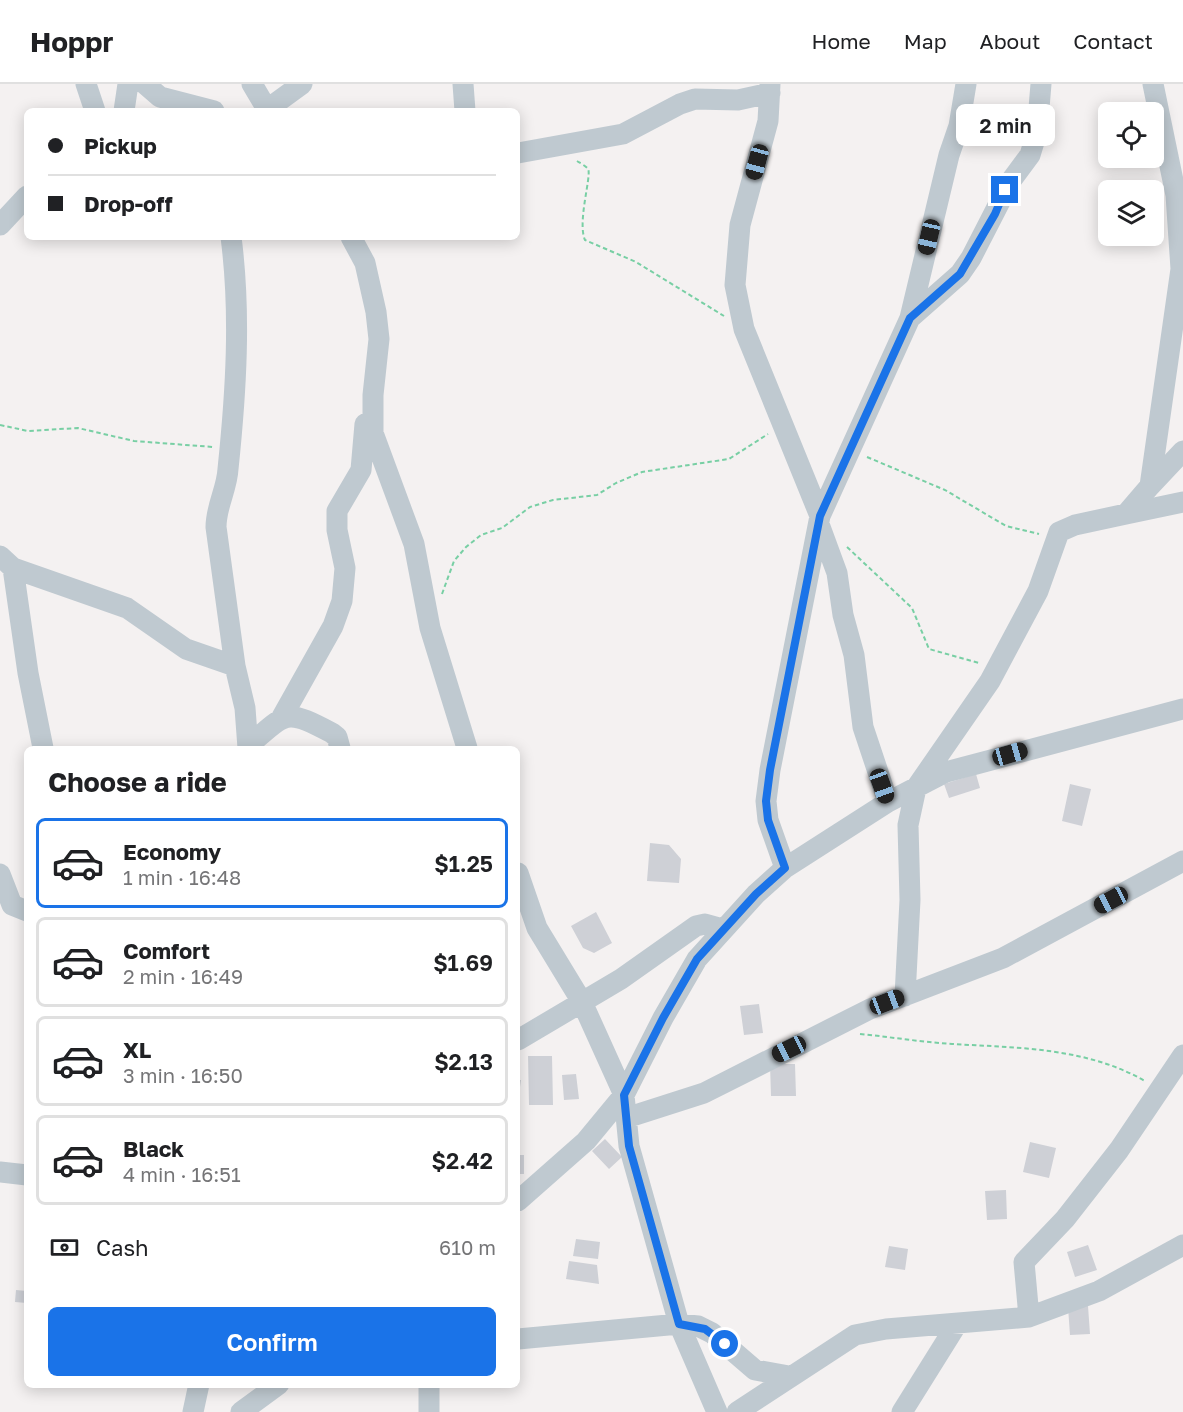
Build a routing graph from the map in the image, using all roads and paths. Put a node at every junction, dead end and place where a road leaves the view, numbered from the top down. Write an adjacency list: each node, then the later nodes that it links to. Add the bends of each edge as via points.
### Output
1 (86, 84): 11 (street)
2 (128, 84): 12 (street)
3 (145, 84): 13 (street, via 160,97)
4 (252, 84): 14 (street)
5 (302, 84): 15 (street)
6 (463, 84): 16 (street)
7 (966, 84): 23 (street)
8 (1041, 84): 23 (street, via 1037,132 1030,155 1010,182 960,274)
9 (1153, 84): 31 (street, via 1176,195 1181,269)
10 (770, 88): 17 (street, via 738,100 695,99 623,134); 24 (street, via 768,121 736,248 735,285)
11 (94, 108)
12 (124, 108)
13 (202, 108)
14 (265, 108)
15 (269, 108)
16 (465, 108)
17 (553, 147): 18 (street); 24 (path, via 588,169 585,240 636,262)
18 (520, 153)
19 (24, 199): 20 (street)
20 (0, 223)
21 (231, 240): 28 (street, via 238,303)
22 (353, 240): 25 (street, via 365,263 376,312 379,339)
23 (910, 318): 29 (street)
24 (744, 329): 26 (street)
25 (372, 410): 42 (street, via 366,420 361,470 337,511 345,568 342,602 333,626); 47 (street, via 376,442 414,544 430,628)
26 (783, 423): 34 (street); 38 (path, via 729,459 642,472 597,495 530,507 466,547 454,561)
27 (0, 425): 28 (path, via 28,431 78,428 134,441)
28 (229, 448): 39 (street, via 227,479 217,506 216,527)
29 (851, 450): 34 (street); 35 (path, via 945,490 1006,526 1030,534)
30 (1183, 451): 31 (street)
31 (1150, 486): 33 (street)
32 (1179, 509): 33 (street)
33 (1126, 514): 35 (street)
34 (819, 520): 49 (street, via 837,573 854,655 863,727); 51 (street, via 766,801 772,837)
35 (1059, 532): 40 (street, via 1038,591)
36 (842, 543): 40 (path, via 912,608 929,649)
37 (7, 562): 39 (street, via 127,608 194,654); 43 (street)
38 (441, 598)
39 (235, 666): 44 (street, via 245,708)
40 (997, 668): 48 (street)
41 (1183, 709): 48 (street, via 946,772)
42 (282, 717): 45 (street); 46 (street, via 300,716 332,733)
43 (43, 746)
44 (248, 746)
45 (249, 746)
46 (339, 746)
47 (466, 746)
48 (916, 788): 49 (street); 57 (street, via 908,825 910,900)
49 (888, 802): 51 (street)
50 (1183, 861): 57 (street, via 1003,958)
51 (785, 868): 56 (street)
52 (0, 874): 54 (street)
53 (520, 885): 55 (street)
54 (13, 905)
55 (527, 926): 58 (street)
56 (723, 929): 58 (street, via 696,926); 63 (street, via 697,959)
57 (904, 996): 59 (street)
58 (582, 1002): 60 (street); 63 (street)
59 (827, 1032): 62 (path, via 1045,1048 1095,1060); 64 (street, via 704,1093)
60 (520, 1039)
61 (1183, 1055): 62 (street)
62 (1161, 1090): 69 (street, via 1084,1194 1024,1262)
63 (624, 1095): 64 (street); 67 (street, via 586,1141)
64 (626, 1118): 70 (street, via 629,1146)
65 (0, 1172): 66 (street)
66 (24, 1175)
67 (520, 1199)
68 (1183, 1245): 69 (street, via 1100,1291)
69 (1029, 1317): 71 (street)
70 (679, 1324): 72 (street); 73 (street, via 698,1326 712,1333 754,1370); 80 (street)
71 (957, 1324): 73 (street, via 862,1332); 82 (street)
72 (520, 1339)
73 (789, 1376): 81 (street)
74 (198, 1388): 77 (street)
75 (274, 1388): 78 (street)
76 (429, 1388): 79 (street)
77 (193, 1412)
78 (241, 1412)
79 (429, 1412)
80 (717, 1412)
81 (737, 1412)
82 (902, 1412)

